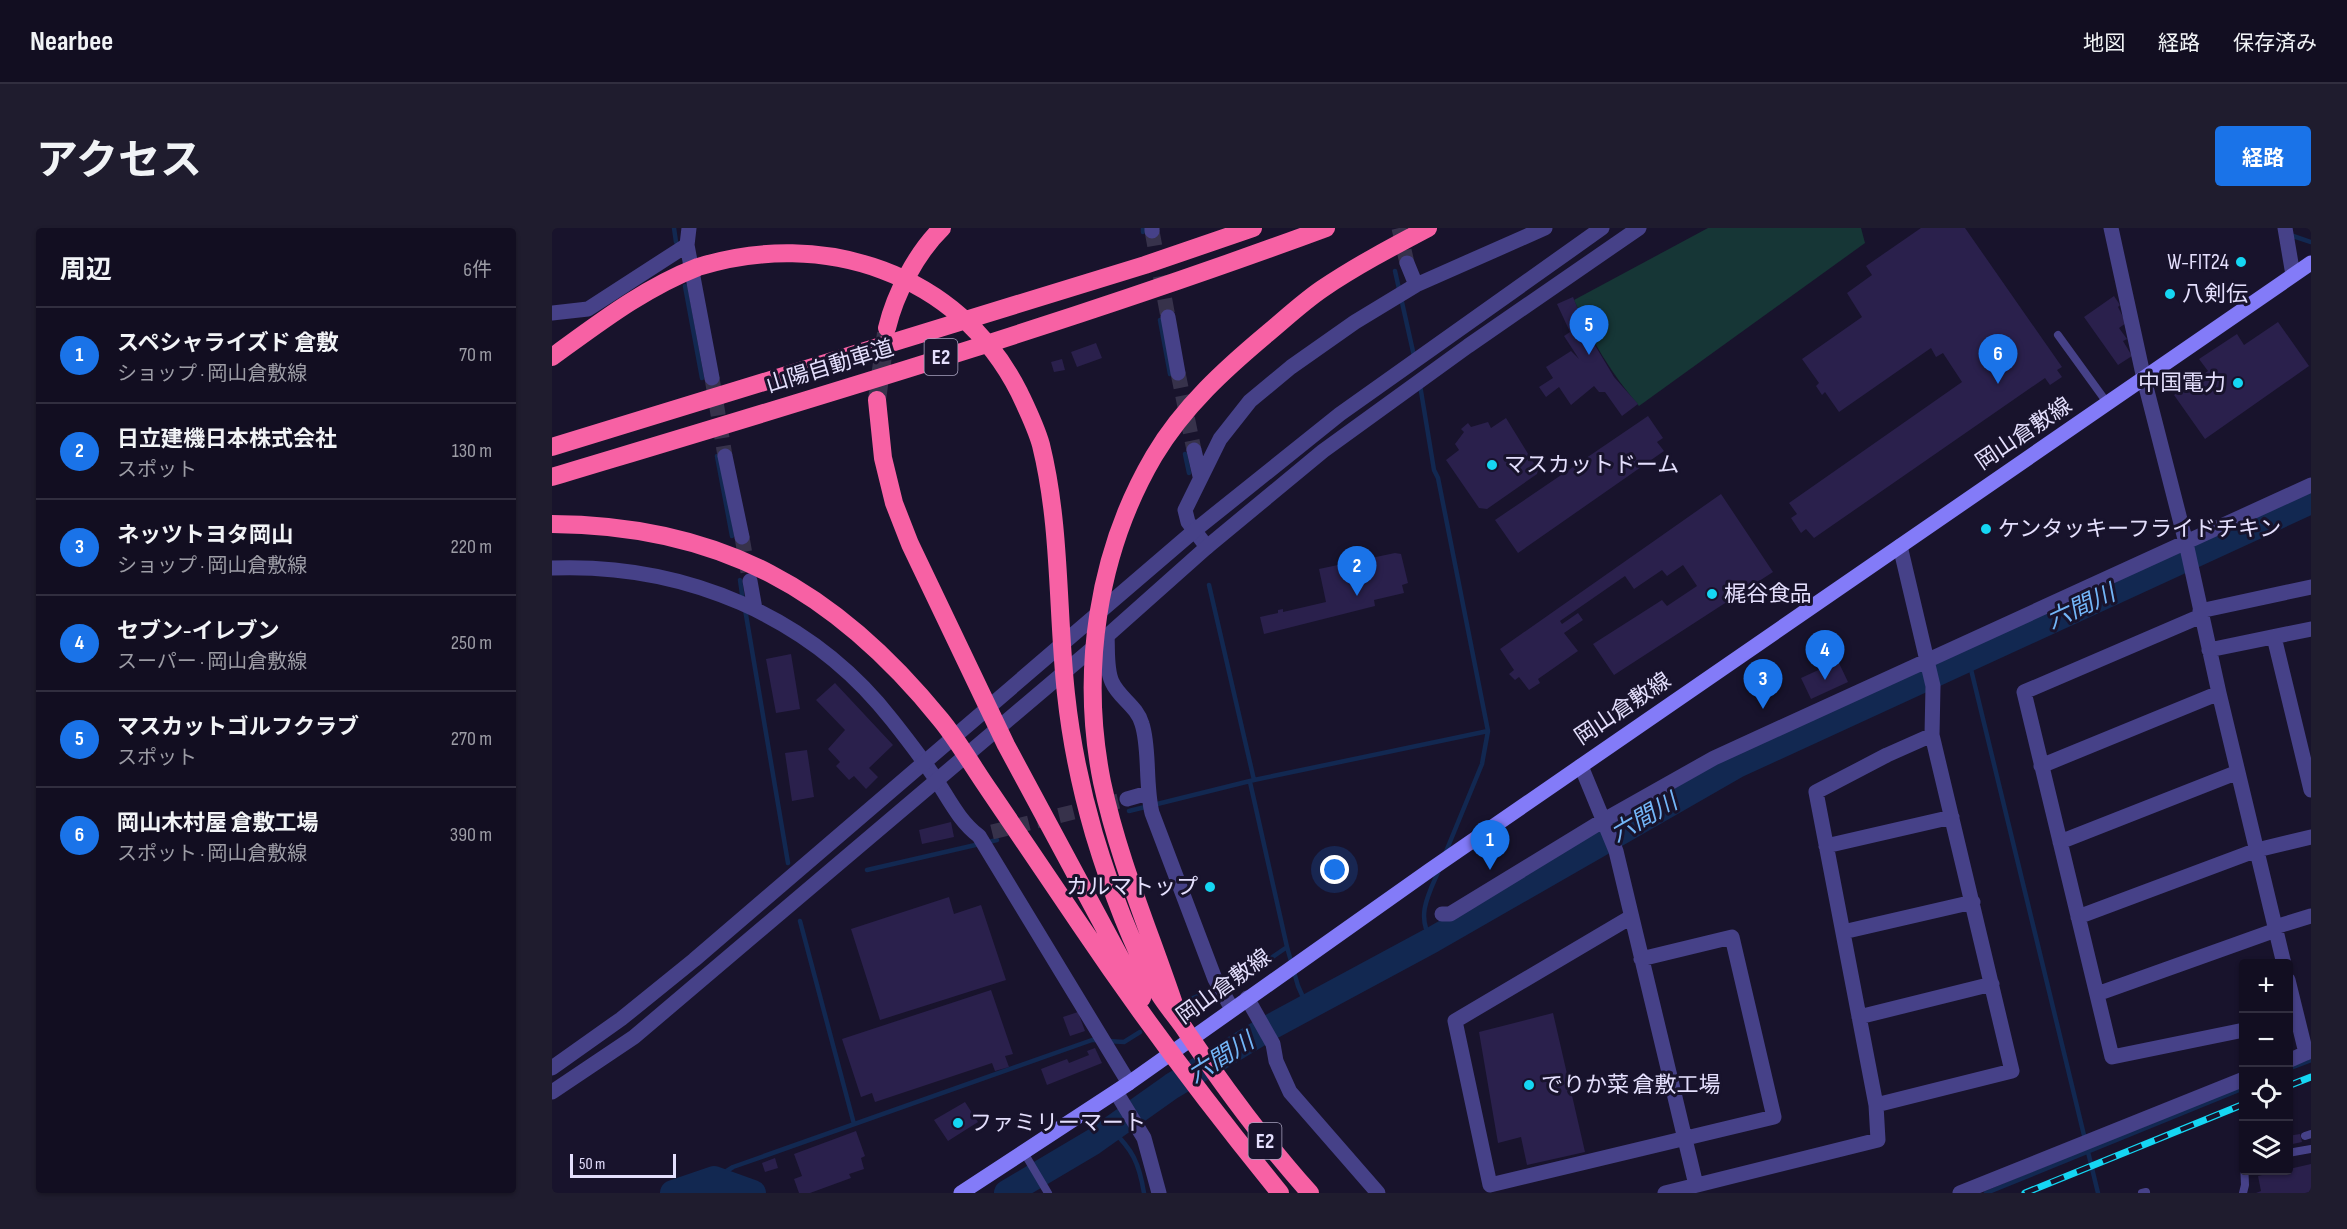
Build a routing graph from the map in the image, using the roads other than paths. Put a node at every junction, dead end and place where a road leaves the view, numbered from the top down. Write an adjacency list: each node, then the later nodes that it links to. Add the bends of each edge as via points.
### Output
1 (689, 228): 11 (street)
2 (942, 228): 18 (highway, via 909,276)
3 (1253, 228): 26 (highway, 山陽自動車道 / E2, via 1145,265)
4 (1326, 228): 30 (highway, 山陽自動車道 / E2, via 1214,269 839,390)
5 (1428, 228): 80 (highway, via 1322,289 1221,373 1155,455 1112,549 1099,607 1093,661 1095,738 1118,843)
6 (1545, 228): 15 (street)
7 (1602, 228): 33 (street, via 1340,414)
8 (1639, 228): 37 (street, via 1323,451)
9 (2111, 228): 23 (street)
10 (2281, 230): 14 (street)
11 (687, 245): 16 (street, via 588,309); 22 (street)
12 (1407, 263): 15 (street)
13 (2311, 263): 14 (main road, 岡山倉敷線)
14 (2293, 275): 23 (main road, 岡山倉敷線)
15 (1406, 291): 29 (street, via 1291,367 1250,401 1220,439)
16 (552, 313)
17 (1168, 317): 21 (street)
18 (887, 327)
19 (2058, 335): 25 (lane)
20 (552, 357): 80 (highway, via 647,289 700,266 750,252 797,249 862,259 892,269 949,302 972,323 1010,375 1040,439 1053,519 1070,730 1094,835 1123,920 1156,991)
21 (1178, 373)
22 (712, 378)
23 (2144, 379): 25 (main road, 岡山倉敷線); 36 (street)
24 (878, 400): 82 (highway, via 883,458 910,544 1006,745)
25 (2108, 404): 35 (main road, 岡山倉敷線)
26 (552, 447)
27 (1194, 450): 29 (street)
28 (725, 456): 34 (street)
29 (1200, 476): 33 (street, via 1184,515)
30 (552, 477)
31 (2311, 485): 36 (street)
32 (552, 524): 82 (highway, via 598,524 708,546 764,570 813,599 858,634 901,674 942,721 1136,1008)
33 (1194, 531): 37 (street); 50 (street)
34 (742, 537)
35 (1900, 546): 47 (street); 51 (main road, 岡山倉敷線)
36 (2186, 546): 42 (street); 47 (street)
37 (1207, 547): 44 (street)
38 (552, 567): 41 (street, via 613,568 653,574)
39 (750, 581): 41 (street)
40 (2311, 587): 42 (street)
41 (748, 606): 50 (street, via 814,644 851,675 891,718)
42 (2200, 613): 46 (street); 52 (street, via 2024,692)
43 (2311, 629): 45 (street)
44 (1107, 636): 54 (street); 56 (street, via 1112,683 1135,708 1143,725)
45 (2274, 637): 46 (street); 55 (street)
46 (2209, 650): 48 (street)
47 (1928, 662): 49 (street, via 1933,686); 59 (street, via 1714,758)
48 (2218, 693): 52 (street); 53 (street)
49 (1932, 735): 58 (street); 62 (street, via 1816,792)
50 (924, 762): 54 (street); 85 (street, via 694,960)
51 (1581, 766): 59 (street); 76 (main road, 岡山倉敷線)
52 (2042, 766): 61 (street)
53 (2238, 772): 61 (street); 63 (street)
54 (936, 780): 87 (street, via 967,827 983,837); 88 (street, via 634,1037)
55 (2311, 790)
56 (1148, 795): 57 (street); 77 (street, via 1218,986)
57 (1127, 799)
58 (1952, 817): 62 (street); 64 (street)
59 (1605, 823): 65 (street, via 1450,914); 67 (street)
60 (2311, 837): 63 (street)
61 (2060, 842): 68 (street)
62 (1826, 846): 70 (street)
63 (2257, 850): 68 (street); 69 (street)
64 (1973, 902): 70 (street); 73 (street)
65 (1442, 914)
66 (2311, 916): 69 (street)
67 (1631, 917): 71 (street); 91 (street, via 1455,1021 1490,1185)
68 (2078, 917): 74 (street)
69 (2276, 928): 72 (street); 74 (street)
70 (1843, 932): 78 (street)
71 (1641, 959): 91 (street); 91 (street, via 1732,937 1774,1117)
72 (2283, 959)
73 (1992, 984): 78 (street); 90 (street, via 2012,1071)
74 (2097, 994): 81 (street, via 2112,1057)
75 (2293, 995): 79 (street)
76 (1247, 998): 77 (main road, 岡山倉敷線); 102 (street, via 1273,1044 1290,1092)
77 (1232, 1009): 87 (main road, 岡山倉敷線)
78 (1859, 1017): 90 (street)
79 (2299, 1017): 83 (street)
80 (1180, 1022): 101 (highway, E2, via 1261,1136)
81 (2239, 1031)
82 (1161, 1038): 100 (highway, E2)
83 (2309, 1052): 84 (street)
84 (2293, 1059)
85 (552, 1068)
86 (2239, 1081): 104 (street)
87 (1129, 1083): 89 (main road, 岡山倉敷線)
88 (552, 1092)
89 (1119, 1096): 94 (main road, 岡山倉敷線); 99 (street, via 1138,1124)
90 (1876, 1105): 96 (street, via 1878,1140)
91 (1686, 1138): 96 (street)
92 (2311, 1149): 93 (lane)
93 (2293, 1152)
94 (1027, 1156): 97 (lane); 98 (main road, 岡山倉敷線)
95 (2245, 1175): 105 (lane)
96 (1696, 1185): 103 (street)
97 (1048, 1191)
98 (961, 1193)
99 (1159, 1193)
100 (1280, 1193)
101 (1310, 1193)
102 (1378, 1193)
103 (1665, 1193)
104 (1960, 1193)
105 (2243, 1193)

